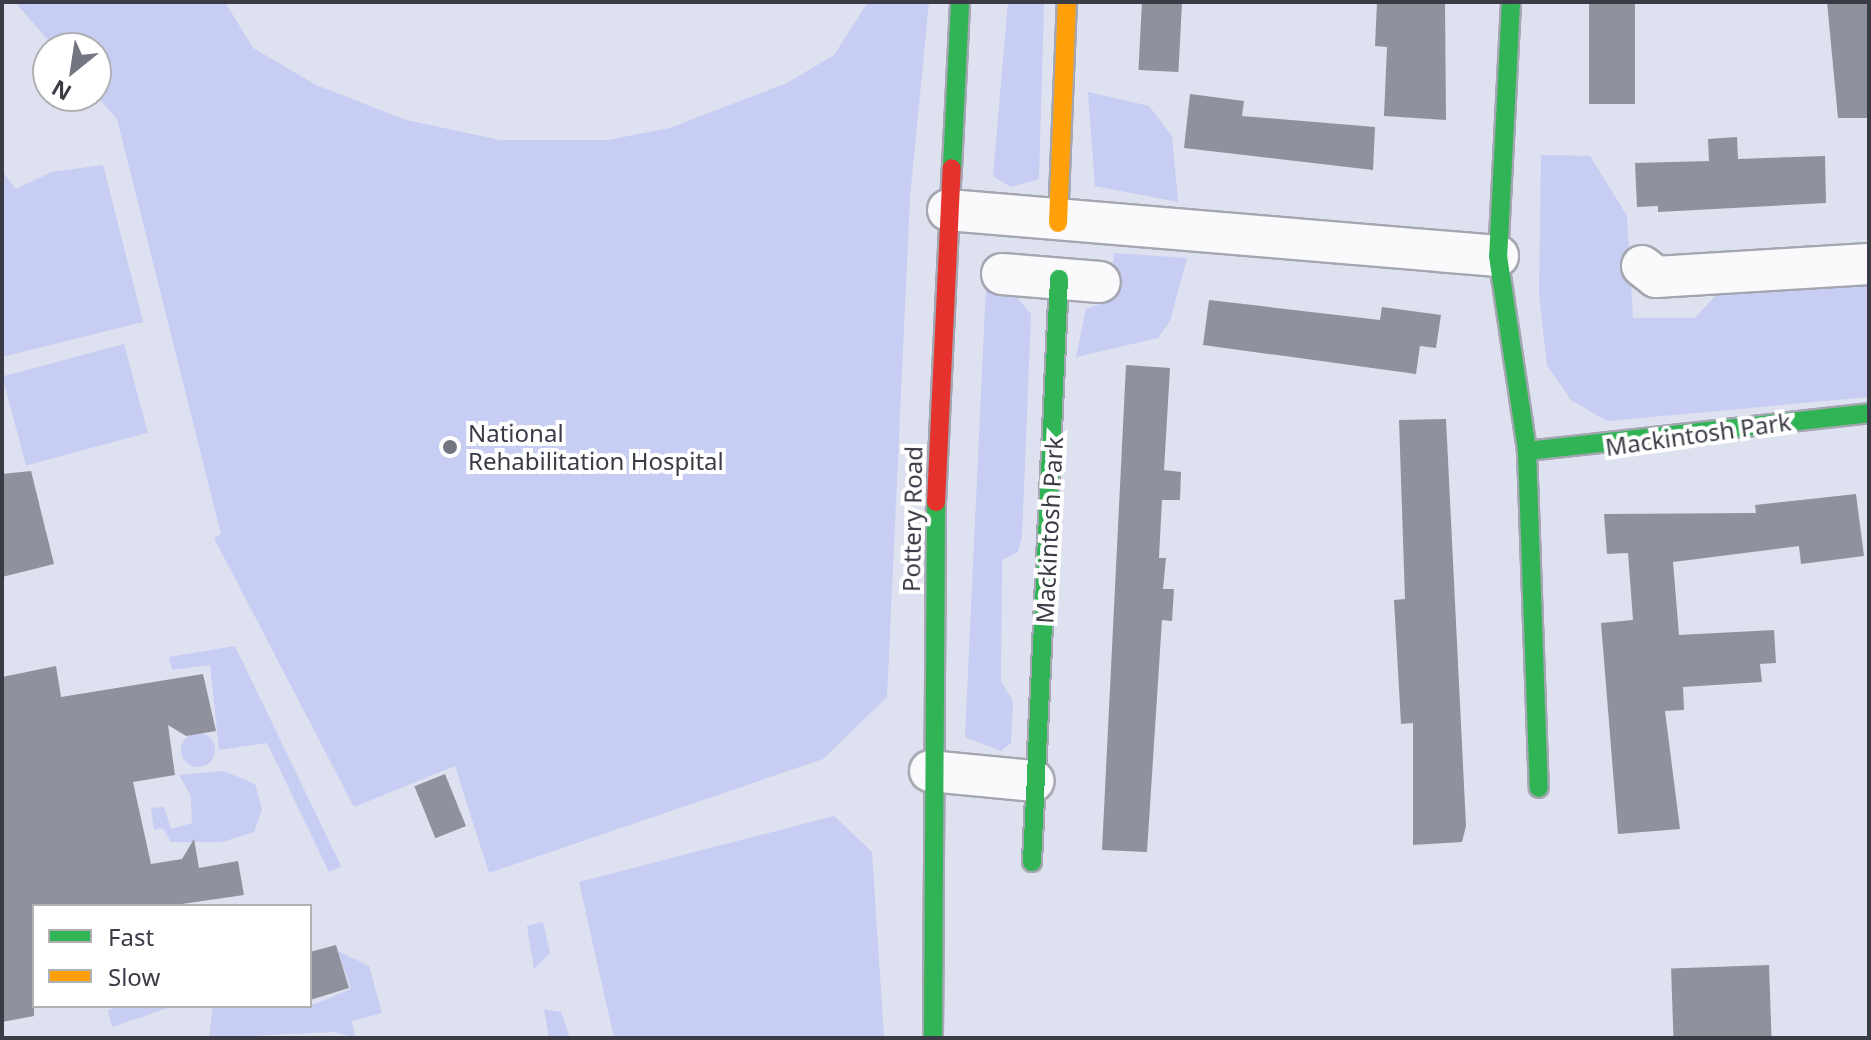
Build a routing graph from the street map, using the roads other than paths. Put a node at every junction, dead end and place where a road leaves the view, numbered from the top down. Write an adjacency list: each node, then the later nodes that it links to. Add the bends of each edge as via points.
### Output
1 (960, 2): 4 (street, Pottery Road)
2 (1067, 2): 5 (street)
3 (1511, 2): 6 (street)
4 (948, 210): 5 (street); 14 (street, Pottery Road)
5 (1058, 223): 6 (street)
6 (1498, 256): 13 (street)
7 (1869, 264): 8 (street, via 1656,277)
8 (1642, 266)
9 (1002, 274): 10 (street)
10 (1059, 279): 11 (street); 15 (street, Mackintosh Park)
11 (1100, 282)
12 (1869, 413): 13 (street, Mackintosh Park)
13 (1527, 451): 16 (street)
14 (930, 771): 15 (street); 18 (street, Pottery Road)
15 (1034, 781): 17 (street, Mackintosh Park)
16 (1539, 788)
17 (1032, 862)
18 (933, 1038)

